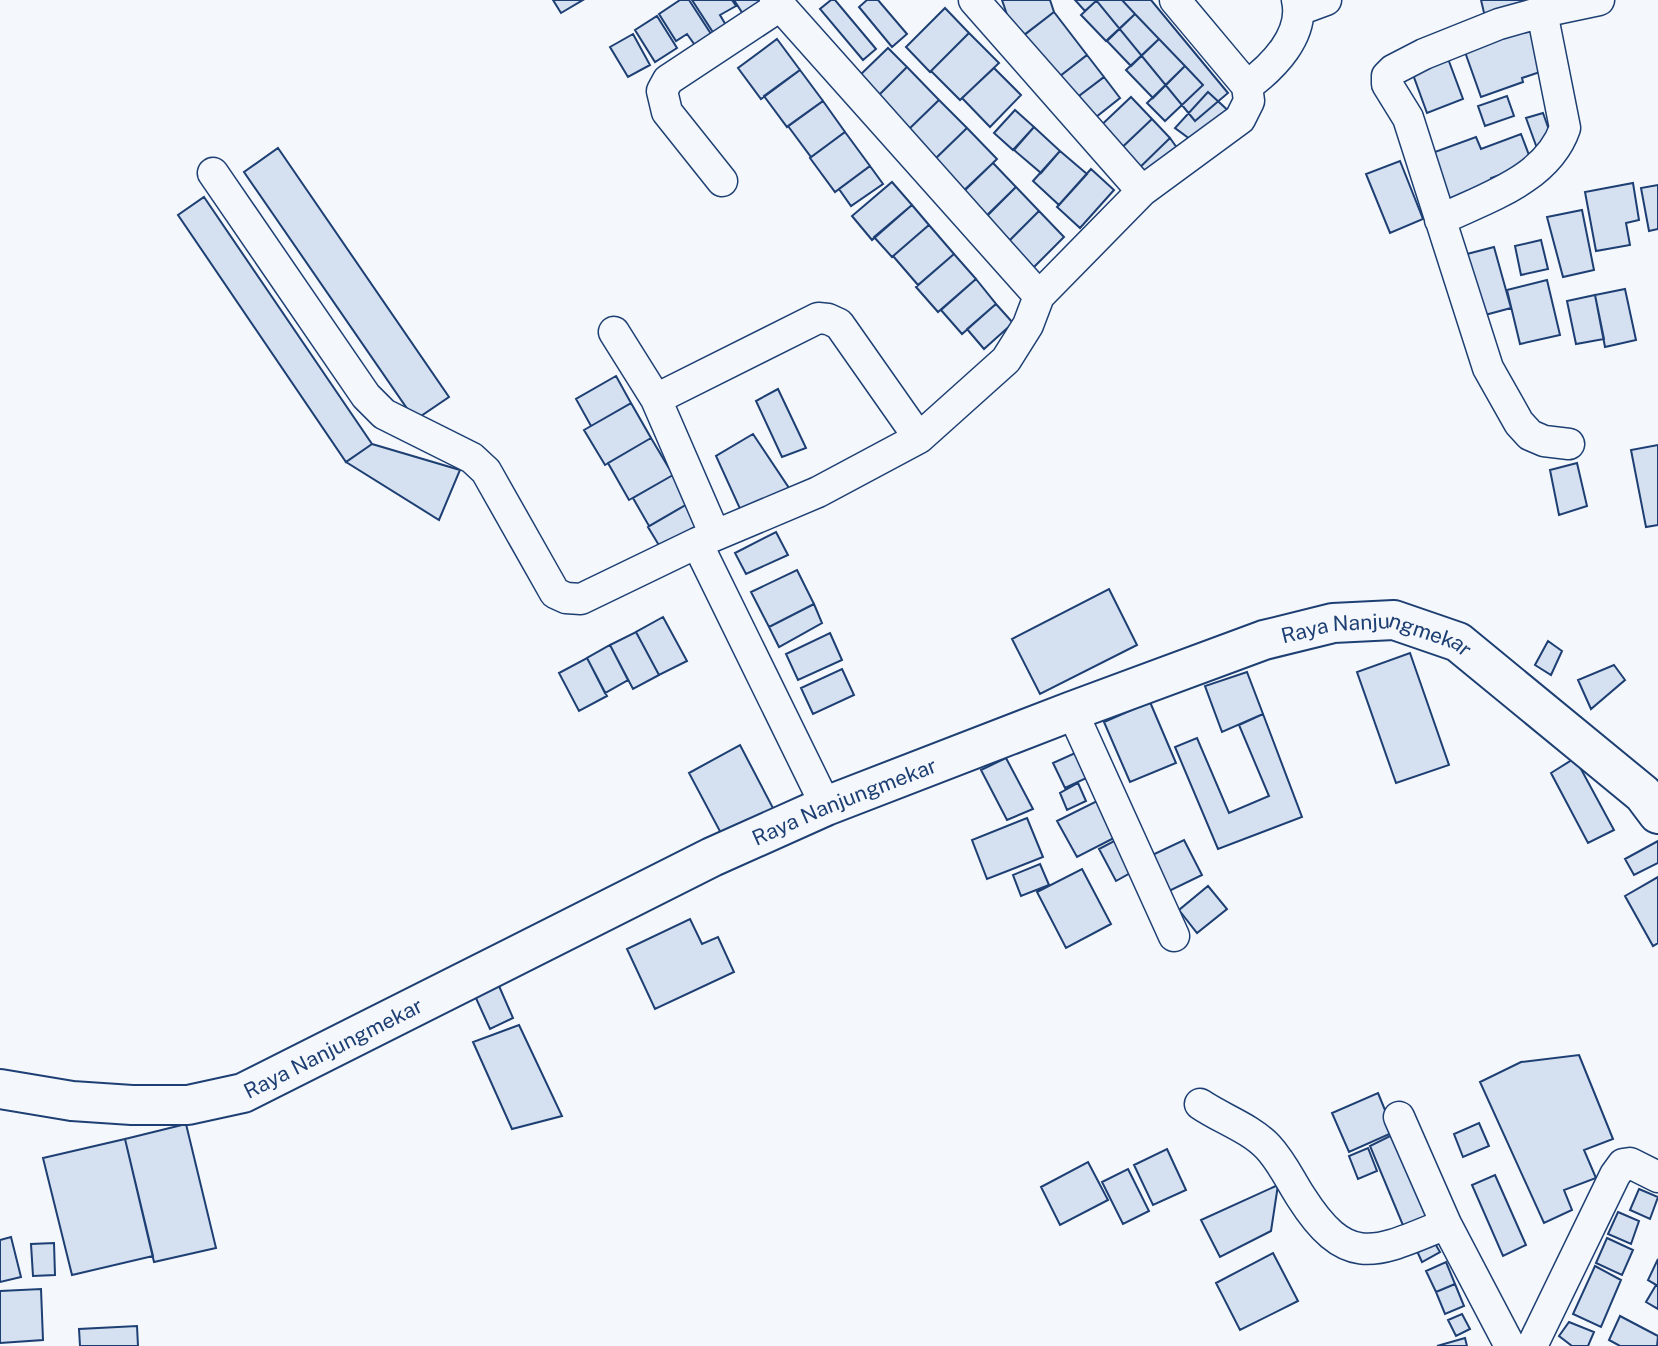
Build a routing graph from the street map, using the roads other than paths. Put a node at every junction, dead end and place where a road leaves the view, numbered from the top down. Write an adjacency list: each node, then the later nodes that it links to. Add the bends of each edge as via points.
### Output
1 (974, 0): 10 (street)
2 (1175, 0): 7 (street)
3 (1599, 0): 6 (street)
4 (778, 3): 9 (street, via 668,80 662,91 667,112); 12 (street)
5 (1307, 3): 7 (street, via 1289,45)
6 (1542, 12): 11 (street, via 1565,128 1559,144 1521,181); 11 (street, via 1424,54 1387,76 1387,84 1408,118)
7 (1247, 86): 10 (street, via 1249,101 1240,119)
8 (213, 173): 17 (street, via 366,396 384,414 472,458 486,471 555,593 581,599)
9 (722, 181)
10 (1142, 191): 12 (street)
11 (1440, 220): 16 (street, via 1488,368 1519,423 1544,441)
12 (1039, 296): 15 (street, via 1028,325 1006,360)
13 (614, 332): 14 (street)
14 (656, 399): 15 (street, via 818,318 828,319 839,324); 17 (street)
15 (919, 438): 17 (street, via 818,492)
16 (1569, 444)
17 (706, 539): 20 (street)
18 (1072, 711): 19 (street, Raya Nanjungmekar, via 1264,640 1333,623 1394,620 1458,642); 20 (street, Raya Nanjungmekar); 21 (street)
19 (1653, 798)
20 (826, 806): 22 (street, Raya Nanjungmekar, via 712,857 243,1093 188,1105 132,1105)
21 (1174, 936)
22 (0, 1089)
23 (1200, 1104): 26 (street, via 1266,1145 1328,1230 1353,1248 1390,1247)
24 (1399, 1117): 26 (street)
25 (1658, 1177): 28 (street, via 1623,1164)
26 (1446, 1224): 27 (street)
27 (1510, 1346)
28 (1532, 1346)

